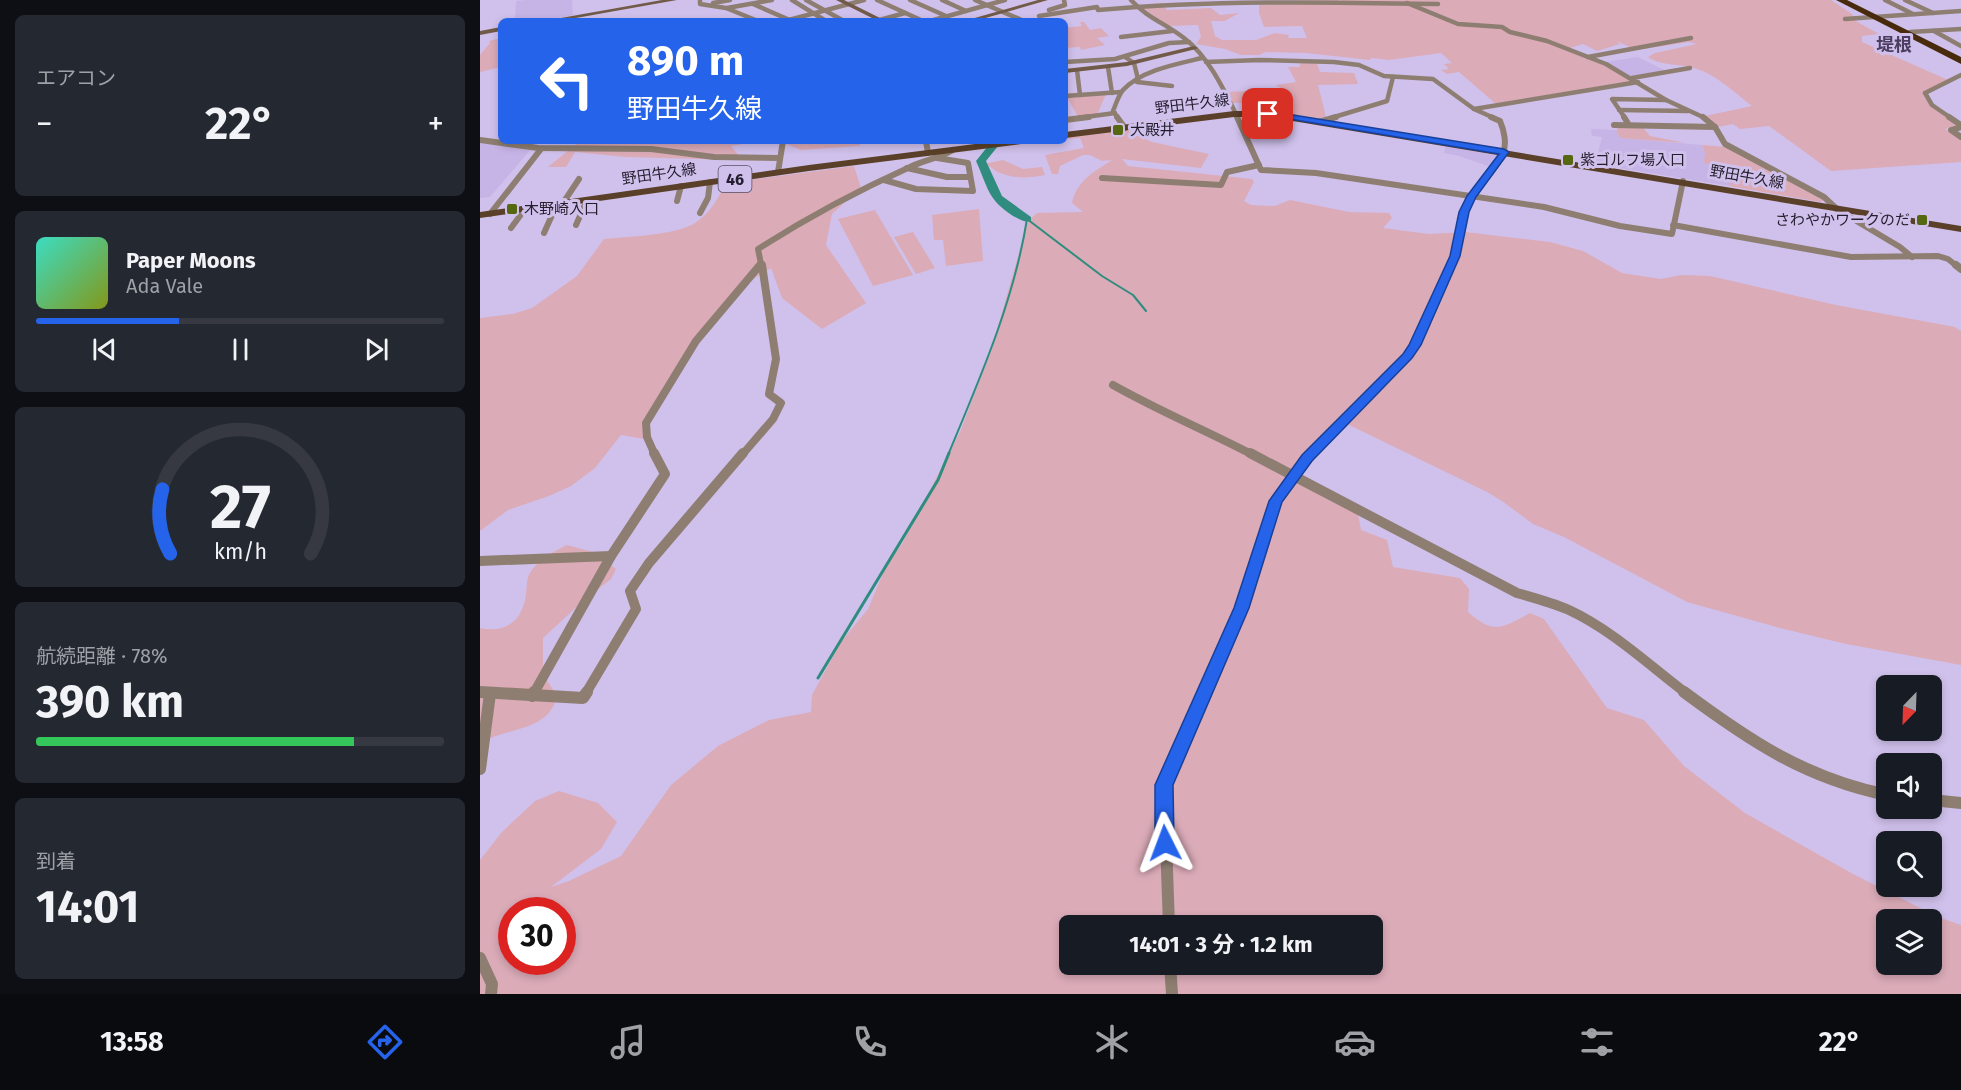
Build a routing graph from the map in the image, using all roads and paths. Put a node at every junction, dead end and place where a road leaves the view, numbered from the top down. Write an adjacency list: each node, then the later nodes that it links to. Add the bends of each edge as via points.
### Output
1 (674, 0): 42 (street)
2 (700, 0): 23 (street)
3 (730, 0): 23 (street)
4 (772, 0): 24 (street)
5 (792, 0): 37 (street)
6 (806, 0): 32 (street)
7 (839, 0): 25 (street)
8 (864, 0): 25 (street)
9 (876, 0): 26 (street)
10 (909, 0): 39 (street)
11 (942, 0): 31 (street)
12 (975, 0): 28 (street)
13 (1005, 0): 28 (street)
14 (1045, 0): 33 (street)
15 (1064, 0): 54 (street, via 1065,5 1037,14)
16 (1131, 0): 29 (street)
17 (1840, 0): 41 (highway)
18 (1846, 0): 41 (highway)
19 (1885, 0): 38 (street)
20 (1905, 0): 36 (street)
21 (892, 2): 26 (street)
22 (1407, 3): 27 (street); 29 (street, via 1241,0); 68 (street, via 1458,24 1502,27)
23 (705, 4): 30 (street)
24 (751, 4): 30 (street); 44 (street)
25 (848, 4): 32 (street); 48 (street)
26 (885, 4): 35 (street)
27 (1437, 4)
28 (986, 5): 31 (street); 33 (street)
29 (1136, 6): 55 (street, via 1098,10 1096,7); 59 (street)
30 (726, 8): 43 (street)
31 (966, 10): 39 (street)
32 (823, 11): 37 (street); 47 (street)
33 (1001, 11): 40 (street); 52 (street)
34 (1961, 11): 36 (street)
35 (904, 13): 49 (street); 50 (street)
36 (1933, 13): 38 (street)
37 (812, 14): 45 (street); 46 (street)
38 (1915, 15): 41 (street)
39 (946, 16): 51 (street)
40 (1016, 17): 53 (street)
41 (1877, 17): 56 (street); 61 (highway); 70 (highway)
42 (566, 18)
43 (748, 18)
44 (782, 18)
45 (799, 18)
46 (820, 18)
47 (838, 18)
48 (874, 18)
49 (889, 18)
50 (916, 18)
51 (940, 18)
52 (977, 18)
53 (1013, 18)
54 (1039, 18)
55 (1045, 18)
56 (1845, 19)
57 (1961, 29): 60 (street)
58 (498, 30): 62 (street)
59 (1172, 31): 63 (street, via 1137,32); 65 (street)
60 (1934, 31): 61 (street); 66 (street)
61 (1910, 32): 70 (highway)
62 (480, 33)
63 (1121, 37)
64 (1691, 38): 68 (street)
65 (1192, 45): 67 (street, via 1169,43); 69 (street); 72 (street)
66 (1961, 46)
67 (1125, 57): 71 (street); 72 (street)
68 (1588, 57): 79 (street)
69 (1204, 60): 78 (street, via 1334,62 1359,65); 80 (street, via 1173,64); 94 (street)
70 (1961, 60)
71 (1068, 62)
72 (1134, 63): 73 (street); 80 (street)
73 (1108, 67): 75 (street); 86 (street)
74 (1690, 68): 79 (street)
75 (1077, 70): 76 (street); 87 (street)
76 (1068, 71)
77 (1961, 75): 81 (street)
78 (1393, 77): 90 (street, via 1432,79); 96 (street, via 1387,101)
79 (1632, 78): 82 (street)
80 (1136, 80): 84 (street); 85 (street)
81 (1953, 80): 83 (street); 99 (street, via 1925,96)
82 (1638, 82): 89 (street); 90 (street)
83 (1961, 84)
84 (1172, 86)
85 (1121, 92): 86 (street); 93 (street)
86 (1112, 93): 87 (street)
87 (1080, 95): 88 (street)
88 (1068, 96)
89 (1666, 100): 91 (street, via 1612,99); 92 (street)
90 (1474, 109): 111 (street, via 1500,121)
91 (1619, 110): 92 (street); 97 (street)
92 (1694, 111): 100 (street)
93 (1115, 113): 95 (street); 101 (street)
94 (1234, 114): 96 (main road, 野田牛久線, via 1268,114); 101 (main road, 野田牛久線); 114 (street)
95 (1068, 120)
96 (1319, 122): 111 (main road, 野田牛久線)
97 (1629, 125): 98 (street); 100 (street)
98 (1614, 126)
99 (1961, 126): 103 (street, via 1951,130)
100 (1715, 127): 128 (street, via 1725,144)
101 (1125, 128): 102 (main road, 野田牛久線)
102 (1068, 135)
103 (1961, 137)
104 (482, 141): 105 (street)
105 (498, 143)
106 (507, 144): 110 (street)
107 (782, 144): 113 (street)
108 (927, 144): 112 (street)
109 (988, 144): 112 (main road, 野田牛久線 / 46)
110 (541, 148): 113 (street, via 651,149 714,157); 131 (street)
111 (1504, 152): 121 (main road, 野田牛久線); 124 (street)
112 (932, 155): 115 (street); 116 (main road, 野田牛久線 / 46); 117 (street, via 968,163)
113 (780, 158): 116 (street)
114 (1259, 165): 118 (street, via 1227,172 1217,185); 124 (street, via 1261,170 1316,173)
115 (907, 168): 117 (street, via 947,177); 120 (street)
116 (778, 172): 122 (main road, 野田牛久線 / 46)
117 (970, 177): 120 (street, via 973,191 926,190)
118 (1102, 178)
119 (579, 179): 127 (street)
120 (884, 180): 138 (street, via 761,245)
121 (1683, 181): 128 (main road, 野田牛久線); 133 (street)
122 (710, 182): 123 (main road, 野田牛久線 / 46); 130 (street, via 708,198)
123 (681, 186): 125 (main road, 野田牛久線 / 46); 126 (street)
124 (1472, 196): 133 (street, via 1672,234); 141 (street, via 1461,220 1455,256 1408,356)
125 (587, 200): 127 (main road, 野田牛久線 / 46); 132 (street)
126 (677, 201)
127 (560, 204): 129 (main road, 野田牛久線 / 46); 136 (street)
128 (1837, 207): 135 (main road, 野田牛久線); 137 (street)
129 (525, 209): 131 (main road, 野田牛久線 / 46); 134 (street)
130 (700, 213)
131 (485, 214)
132 (576, 225)
133 (1673, 225): 137 (street, via 1851,257)
134 (511, 228)
135 (1961, 229)
136 (544, 233)
137 (1912, 257): 139 (street, via 1938,256)
138 (761, 264): 142 (street, via 696,341 646,423 648,441 665,474); 145 (street, via 776,359 769,394 781,403 773,419 649,563 630,591 636,609 583,698)
139 (1961, 269)
140 (1113, 385): 141 (street)
141 (1292, 476): 147 (street, via 1517,593 1544,600 1585,619 1725,721 1784,758 1816,775); 150 (street, via 1276,501 1241,608 1164,785)
142 (611, 556): 143 (street); 145 (street)
143 (480, 561)
144 (485, 693): 145 (street); 146 (street)
145 (532, 696)
146 (480, 769)
147 (1876, 793)
148 (1942, 801): 149 (street)
149 (1961, 803)
150 (1168, 915)
151 (480, 958): 153 (street, via 492,984)
152 (1171, 975): 154 (street)
153 (491, 994)
154 (1172, 994)

